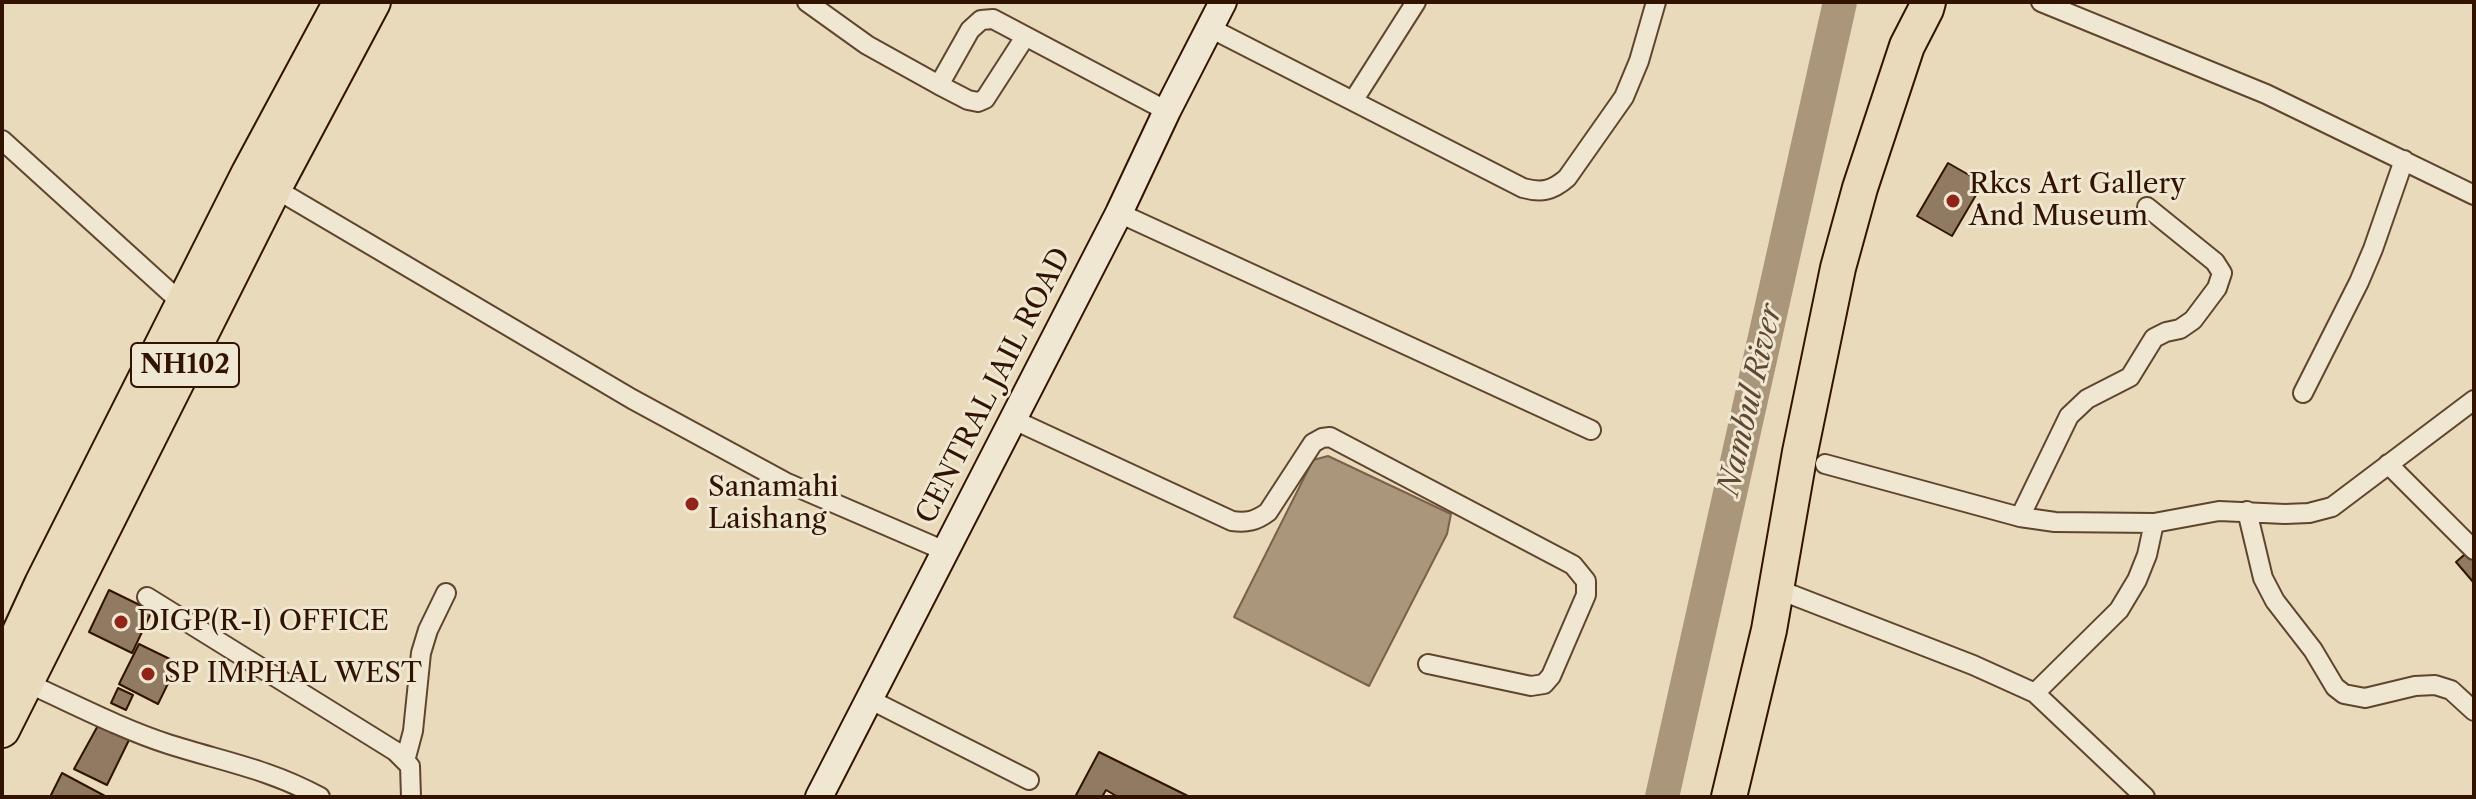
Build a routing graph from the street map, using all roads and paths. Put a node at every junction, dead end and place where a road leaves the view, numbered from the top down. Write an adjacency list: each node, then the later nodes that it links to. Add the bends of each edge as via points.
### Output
1 (341, 2): 16 (highway, NH102)
2 (373, 2): 16 (highway, NH102)
3 (807, 2): 11 (street, via 867,45)
4 (1223, 2): 9 (street, CENTRAL JAIL ROAD)
5 (1416, 2): 12 (street)
6 (1656, 2): 12 (street, via 1624,97 1567,178 1545,191 1523,188)
7 (2041, 2): 15 (street, via 2266,94)
8 (1927, 6): 32 (highway, via 1907,46 1838,268)
9 (1210, 28): 12 (street); 13 (street, CENTRAL JAIL ROAD)
10 (1025, 37): 11 (street, via 985,99 968,100); 11 (street, via 993,19 981,20); 13 (street)
11 (939, 85)
12 (1353, 101)
13 (1167, 111): 19 (street, CENTRAL JAIL ROAD)
14 (2, 140): 20 (street)
15 (2404, 160): 17 (street); 21 (street, via 2359,282)
16 (262, 181): 20 (highway, NH102); 31 (street, via 757,467); 36 (highway, NH102)
17 (2474, 195)
18 (2147, 207): 28 (street, via 2215,262 2222,273 2217,288 2193,320 2154,338 2130,377 2087,399 2069,416)
19 (1119, 213): 23 (street, CENTRAL JAIL ROAD); 24 (street)
20 (184, 305): 36 (highway, NH102, via 42,584)
21 (2303, 393)
22 (2474, 400): 26 (street)
23 (1012, 419): 31 (street, CENTRAL JAIL ROAD); 35 (street, via 1232,521 1247,523 1268,512 1313,443 1330,437 1573,565 1586,581 1586,595 1544,684 1531,686)
24 (1591, 430)
25 (1825, 464): 28 (street)
26 (2388, 464): 27 (street, via 2332,507 2309,513); 30 (street)
27 (2247, 511): 29 (street); 39 (street, via 2263,578 2335,687 2365,698 2435,685 2451,690)
28 (2020, 517): 29 (street)
29 (2154, 523): 37 (street, via 2137,580 2119,610)
30 (2474, 550)
31 (945, 551): 38 (street, CENTRAL JAIL ROAD)
32 (1777, 589): 37 (street); 46 (highway)
33 (446, 593): 41 (street, via 421,653)
34 (147, 597): 41 (street)
35 (1428, 664)
36 (10, 680): 40 (highway, NH102); 43 (street, via 167,744 250,766)
37 (2035, 693): 47 (street)
38 (869, 699): 42 (street); 45 (street, CENTRAL JAIL ROAD)
39 (2474, 711)
40 (2, 730)
41 (405, 761): 44 (street, via 410,766)
42 (1029, 780)
43 (320, 797)
44 (411, 797)
45 (819, 797)
46 (1729, 797)
47 (2145, 797)

